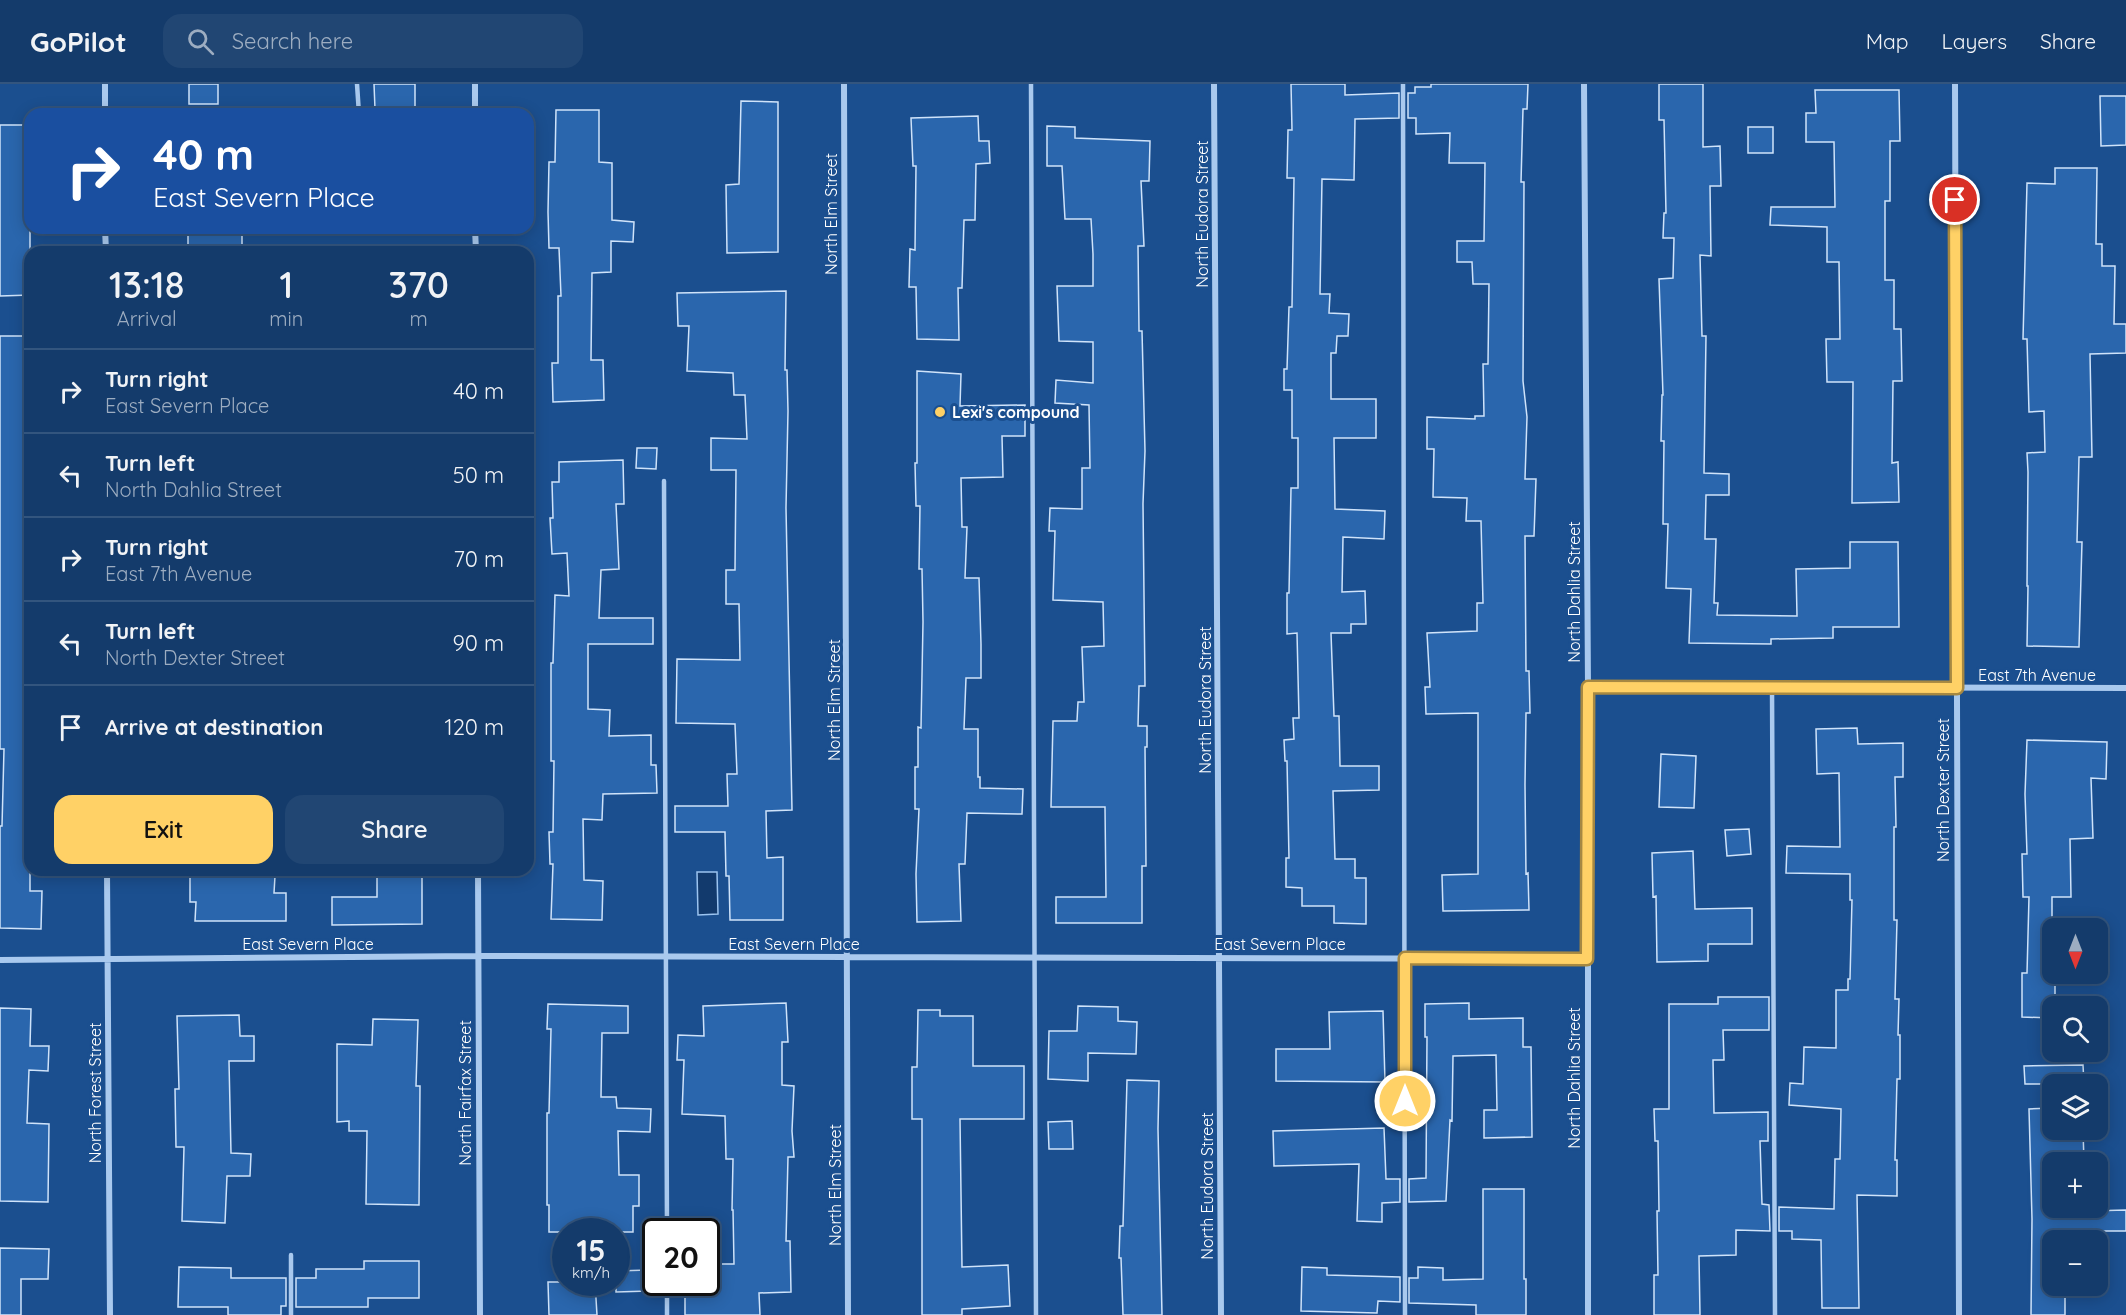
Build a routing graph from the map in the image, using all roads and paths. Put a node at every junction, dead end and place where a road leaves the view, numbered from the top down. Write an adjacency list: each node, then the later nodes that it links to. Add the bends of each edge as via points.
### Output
1 (105, 84): 10 (street)
2 (357, 84): 11 (lane)
3 (475, 84): 12 (street)
4 (844, 84): 22 (street, North Elm Street)
5 (1031, 84): 23 (lane)
6 (1215, 84): 24 (street, North Eudora Street)
7 (1403, 84): 25 (lane)
8 (1584, 84): 14 (street, North Dahlia Street)
9 (1954, 84): 16 (street, North Dexter Street)
10 (105, 108)
11 (359, 108)
12 (475, 108)
13 (664, 482): 21 (lane)
14 (1588, 687): 15 (street, East 7th Avenue); 27 (street, North Dahlia Street)
15 (1772, 687): 16 (street, East 7th Avenue); 41 (lane)
16 (1957, 688): 17 (street, East 7th Avenue); 42 (street, North Dexter Street)
17 (2126, 688)
18 (107, 876): 26 (street, North Forest Street)
19 (477, 876): 20 (street, North Fairfax Street)
20 (478, 957): 21 (street, East Severn Place); 26 (street, East Severn Place); 34 (street, North Fairfax Street)
21 (667, 957): 22 (street, East Severn Place); 29 (lane)
22 (848, 958): 23 (street, East Severn Place); 36 (street, North Elm Street)
23 (1034, 958): 24 (street, East Severn Place); 37 (lane)
24 (1220, 958): 25 (street, East Severn Place); 38 (street, North Eudora Street)
25 (1405, 958): 27 (street, East Severn Place); 39 (lane)
26 (107, 959): 28 (street, East Severn Place); 32 (street, North Forest Street)
27 (1587, 959): 40 (street, North Dahlia Street)
28 (0, 960)
29 (667, 1218)
30 (291, 1256): 33 (lane)
31 (667, 1296): 35 (lane)
32 (110, 1315)
33 (291, 1315)
34 (480, 1315)
35 (667, 1315)
36 (848, 1315)
37 (1036, 1315)
38 (1221, 1315)
39 (1405, 1315)
40 (1588, 1315)
41 (1775, 1315)
42 (1959, 1315)

